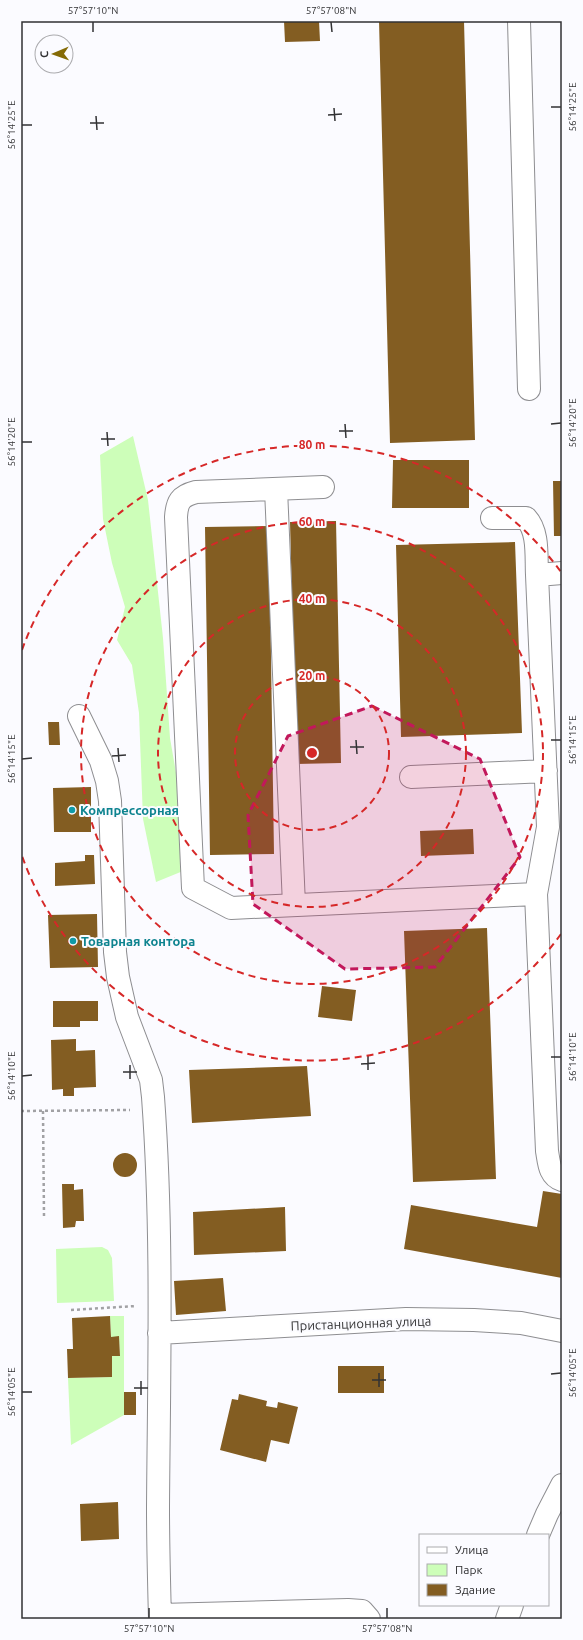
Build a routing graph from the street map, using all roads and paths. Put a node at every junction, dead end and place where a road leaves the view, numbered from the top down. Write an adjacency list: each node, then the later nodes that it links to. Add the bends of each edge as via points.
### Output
1 (520, 21): 2 (street)
2 (529, 390)
3 (323, 486): 4 (street)
4 (276, 489): 13 (street); 13 (street, via 196,492 186,495 177,505 177,525 193,888 231,908)
5 (492, 518): 7 (street, via 526,518 532,525)
6 (562, 573): 7 (street)
7 (536, 575): 9 (street)
8 (79, 716): 14 (street, via 101,761 107,781 118,977 127,1017 151,1080)
9 (546, 771): 10 (street); 11 (street)
10 (411, 777)
11 (555, 827): 12 (street)
12 (536, 894): 13 (street); 17 (street, via 547,1151 550,1170)
13 (294, 905)
14 (154, 1110): 15 (path); 19 (street)
15 (43, 1111): 16 (path); 18 (path)
16 (21, 1112)
17 (562, 1180)
18 (44, 1216)
19 (159, 1305): 20 (path); 22 (street)
20 (71, 1310)
21 (562, 1331): 22 (street, Пристанционная улица, via 521,1323 406,1319)
22 (159, 1332): 26 (street)
23 (562, 1485): 24 (street)
24 (538, 1534)
25 (512, 1606): 28 (street)
26 (160, 1617): 27 (street, via 348,1610 362,1611)
27 (369, 1619)
28 (507, 1619)

